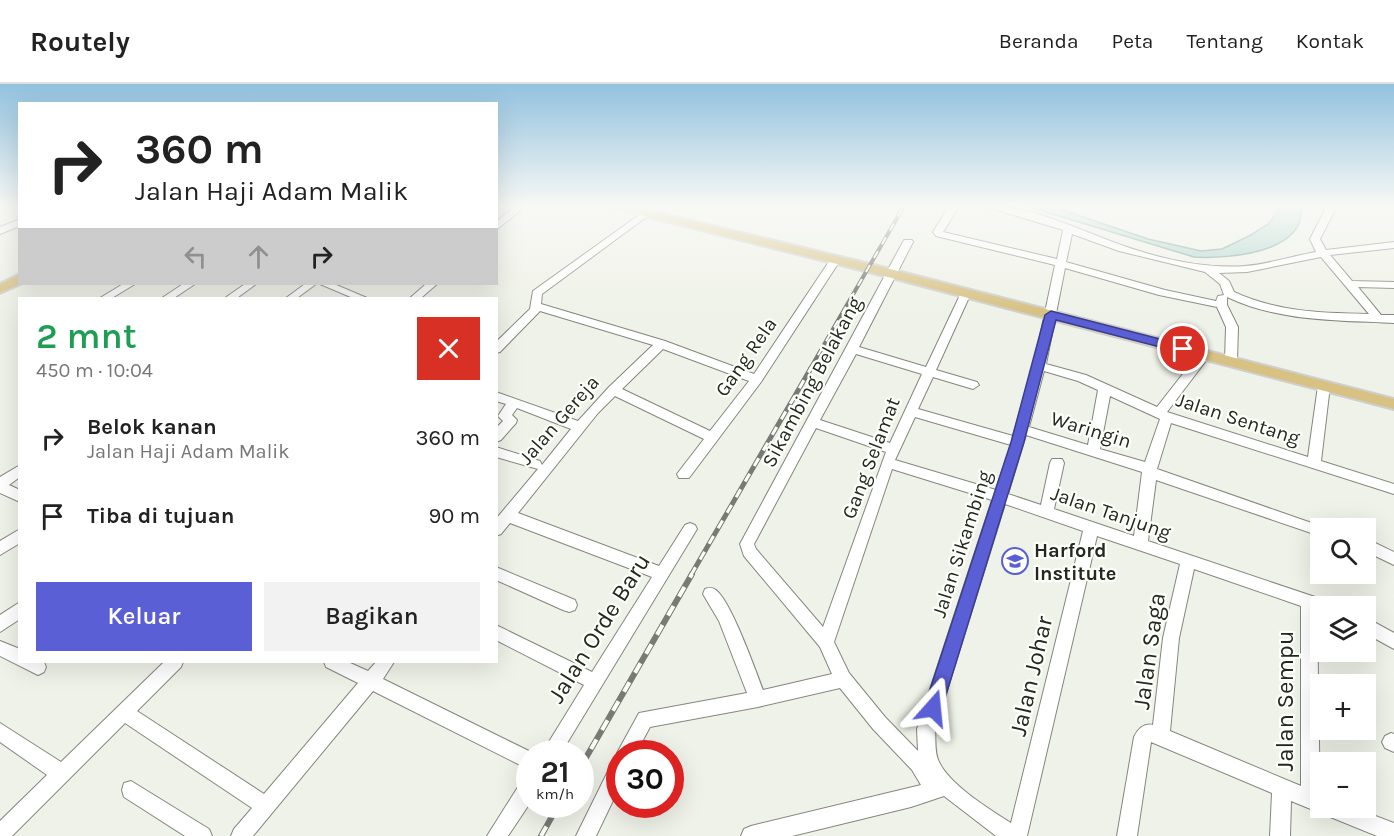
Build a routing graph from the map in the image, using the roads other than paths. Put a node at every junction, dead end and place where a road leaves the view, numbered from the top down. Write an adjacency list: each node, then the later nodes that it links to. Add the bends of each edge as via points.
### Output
1 (608, 241): 36 (street, via 537,293)
2 (762, 241): 11 (main road)
3 (967, 241): 12 (street)
4 (1065, 241): 12 (street, Jalan Sikambing)
5 (1102, 241): 13 (street)
6 (1316, 241): 9 (street)
7 (908, 242): 15 (street, Sikambing Belakang)
8 (1389, 246): 9 (street); 10 (street)
9 (1324, 253): 13 (street, via 1247,269); 18 (street)
10 (1394, 254)
11 (836, 259): 15 (main road); 47 (street, Gang Rela)
12 (1060, 263): 35 (street, via 1163,293); 37 (street, Jalan Sikambing)
13 (1209, 270): 28 (street, via 1225,283)
14 (18, 272): 17 (main road)
15 (892, 274): 27 (main road); 42 (street, Sikambing Belakang)
16 (18, 279): 26 (main road)
17 (0, 281)
18 (1348, 284): 25 (street); 38 (street)
19 (128, 285): 29 (street)
20 (188, 285): 30 (street)
21 (250, 285): 31 (street)
22 (310, 285): 32 (street)
23 (328, 285): 33 (street)
24 (431, 285): 34 (street)
25 (1394, 285)
26 (0, 289)
27 (966, 292): 37 (main road); 46 (street, Gang Selamat)
28 (1230, 294): 35 (street, via 1221,300); 38 (street, via 1281,313)
29 (107, 297)
30 (169, 297)
31 (232, 297)
32 (292, 297)
33 (359, 297)
34 (416, 297)
35 (1221, 305): 44 (street, via 1232,327)
36 (537, 306): 40 (street); 41 (street)
37 (1051, 315): 43 (main road); 45 (street, Jalan Sikambing)
38 (1378, 318): 39 (street)
39 (1394, 319)
40 (661, 344): 47 (street); 51 (street, Jalan Gereja)
41 (498, 347)
42 (852, 349): 46 (street); 57 (street, Sikambing Belakang)
43 (1204, 355): 44 (main road); 56 (street)
44 (1231, 362): 49 (main road)
45 (1039, 366): 50 (street, Jalan Sentang); 59 (street, Jalan Sikambing)
46 (928, 372): 48 (street); 55 (street, Gang Selamat)
47 (757, 379): 61 (street, Gang Rela)
48 (973, 385)
49 (1324, 386): 54 (main road); 67 (street)
50 (1105, 388): 56 (street, Jalan Sentang); 63 (street)
51 (613, 390): 58 (street, Jalan Gereja); 61 (street)
52 (498, 397): 53 (street)
53 (514, 402): 58 (street); 60 (street, via 504,416 511,420)
54 (1394, 404)
55 (910, 411): 59 (street, Waringin); 62 (street, Gang Selamat)
56 (1163, 415): 67 (street, Jalan Sentang); 69 (street)
57 (812, 422): 62 (street); 96 (street, Sikambing Belakang, via 747,544 749,552)
58 (580, 427): 76 (street, Jalan Gereja)
59 (1019, 435): 63 (street, Waringin); 74 (street, Jalan Sikambing)
60 (498, 436)
61 (712, 437): 71 (street, Gang Rela)
62 (893, 449): 65 (street, Gang Selamat)
63 (1094, 452): 69 (street, Waringin)
64 (498, 453): 68 (street)
65 (887, 462): 74 (street, Jalan Tanjung); 96 (street, Gang Selamat)
66 (1057, 463): 75 (street)
67 (1314, 464): 72 (street, Jalan Sentang)
68 (535, 465)
69 (1149, 471): 77 (street, Waringin); 82 (street)
70 (18, 473): 73 (street)
71 (684, 474)
72 (1394, 489)
73 (6, 492)
74 (1001, 497): 75 (street, Jalan Tanjung); 116 (street, Jalan Sikambing, via 926,729 931,765)
75 (1046, 513): 79 (street, Jalan Tanjung)
76 (509, 516): 78 (street, Jalan Gereja); 88 (street)
77 (1310, 527)
78 (498, 528)
79 (1091, 528): 82 (street, Jalan Tanjung); 131 (street, Jalan Johar)
80 (690, 529): 88 (street, Jalan Orde Baru)
81 (18, 536): 83 (street)
82 (1140, 546): 86 (street, Jalan Tanjung)
83 (0, 549)
84 (1376, 550): 85 (street)
85 (1394, 559)
86 (1188, 562): 90 (street, Jalan Tanjung); 110 (street, Jalan Saga, via 1171,638)
87 (498, 574): 91 (street)
88 (662, 574): 106 (street, Jalan Orde Baru)
89 (711, 594): 107 (street, via 726,618)
90 (1310, 602)
91 (569, 605)
92 (18, 611): 93 (street)
93 (0, 625)
94 (1376, 631): 97 (street)
95 (498, 633): 106 (street)
96 (826, 642): 104 (street)
97 (1394, 642)
98 (0, 648): 99 (street)
99 (18, 657)
100 (1315, 662): 113 (street, Jalan Sempu)
101 (174, 663): 108 (street)
102 (334, 663): 105 (street)
103 (385, 663): 105 (street)
104 (843, 680): 107 (street); 116 (street)
105 (369, 681): 114 (street); 121 (street)
106 (595, 682): 111 (street, Jalan Orde Baru)
107 (758, 699): 112 (street, via 644,720)
108 (123, 712): 115 (street); 121 (street)
109 (0, 732): 115 (street)
110 (1161, 736): 117 (street); 132 (street, Jalan Saga, via 1148,733 1143,737)
111 (559, 740)
112 (633, 740)
113 (1315, 752)
114 (516, 754)
115 (61, 773): 125 (street)
116 (941, 787): 130 (street, via 911,798); 131 (street, Jalan Sikambing)
117 (1282, 788): 120 (street); 133 (street)
118 (131, 789): 126 (street)
119 (606, 794): 129 (street)
120 (1310, 800)
121 (266, 806): 127 (street)
122 (516, 807): 128 (street)
123 (1356, 818): 124 (street)
124 (1394, 833)
125 (0, 834)
126 (202, 836)
127 (241, 836)
128 (497, 836)
129 (586, 836)
130 (751, 836)
131 (1015, 836)
132 (1127, 836)
133 (1280, 836)

